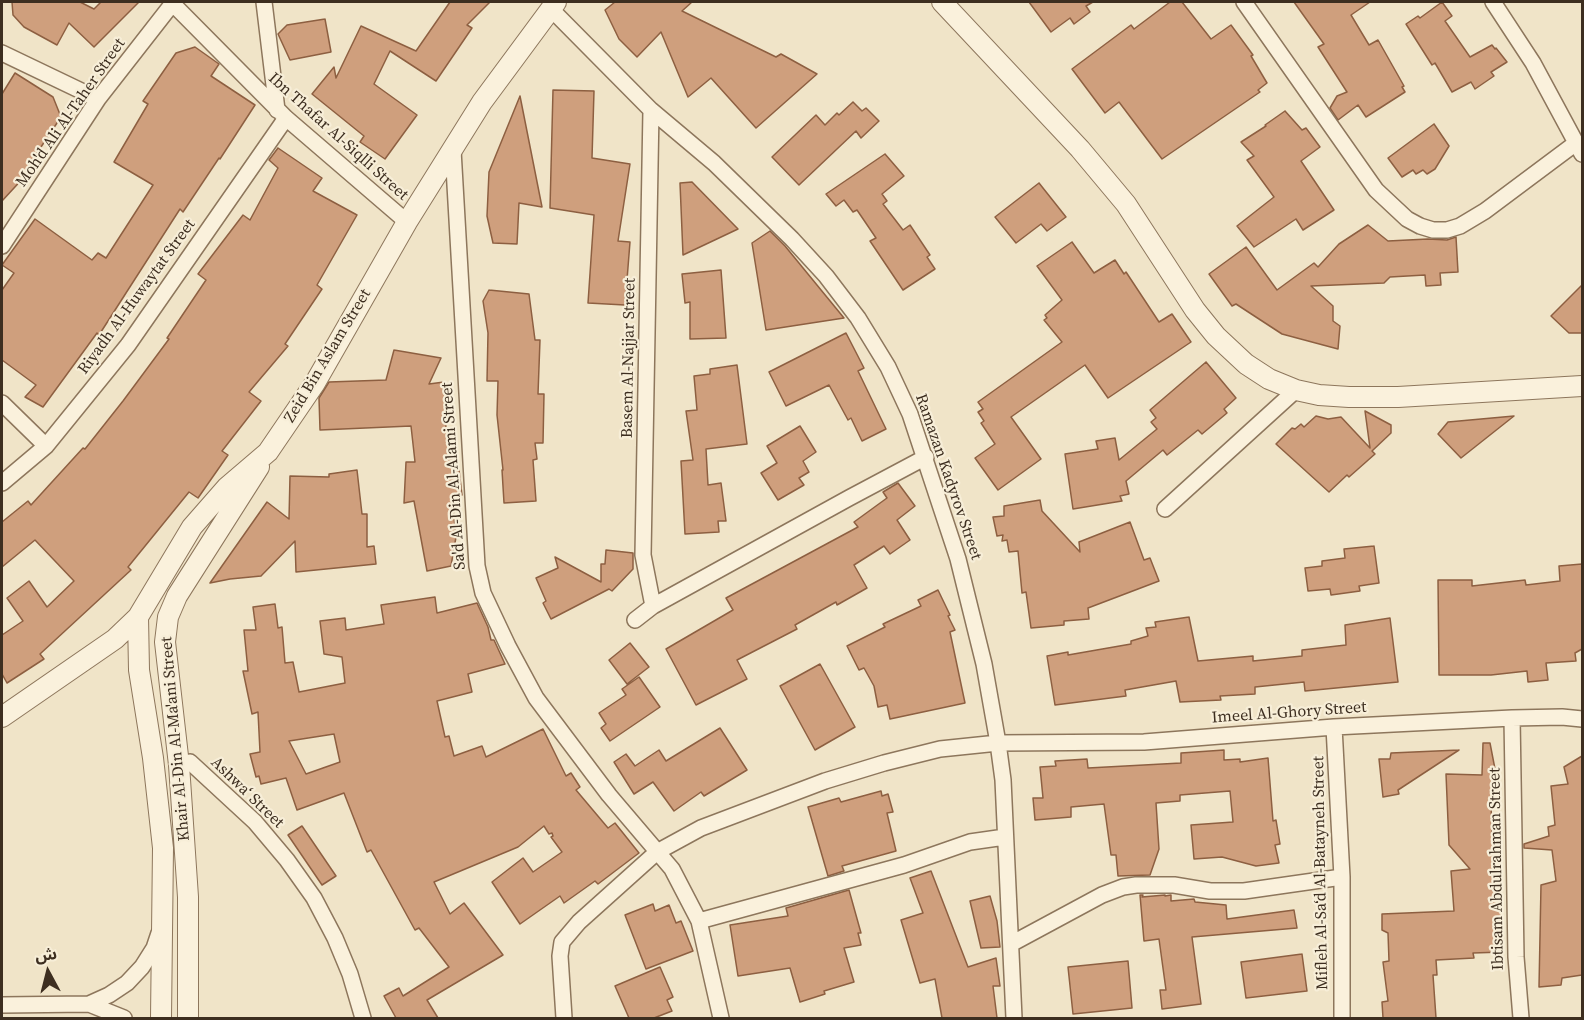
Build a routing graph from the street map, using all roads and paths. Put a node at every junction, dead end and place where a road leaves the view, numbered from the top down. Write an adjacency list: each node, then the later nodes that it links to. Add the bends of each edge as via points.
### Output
1 (172, 2): 8 (street, Moh'd Ali Al-Taher Street); 10 (street, Ibn Thafar Al-Siqlli Street)
2 (264, 2): 10 (street)
3 (942, 2): 16 (street, via 1080,149 1126,204 1216,336 1246,364)
4 (1244, 2): 11 (street, via 1376,190 1420,226 1433,230 1460,226)
5 (1493, 2): 11 (street, via 1533,63)
6 (554, 5): 9 (street, Ramazan Kadyrov Street); 12 (street, Zeid Bin Aslam Street, via 482,102)
7 (2, 53): 8 (street)
8 (98, 99): 14 (street, Moh'd Ali Al-Taher Street)
9 (651, 110): 20 (street, Ramazan Kadyrov Street, via 714,163 826,276 888,367); 23 (street, Basem Al-Najjar Street, via 643,555)
10 (281, 114): 13 (street, Ibn Thafar Al-Siqlli Street); 18 (street, Riyadh Al-Huwaytat Street, via 128,345)
11 (1579, 148)
12 (453, 150): 13 (street, Zeid Bin Aslam Street); 33 (street, Sa'd Al-Din Al-Alami Street, via 477,566 483,593 536,698)
13 (407, 222): 19 (street, Zeid Bin Aslam Street, via 315,383)
14 (2, 246)
15 (1582, 386): 16 (street, via 1349,397)
16 (1296, 390): 22 (street)
17 (2, 404): 18 (street)
18 (46, 446): 21 (street, Riyadh Al-Huwaytat Street)
19 (268, 452): 24 (street, Zeid Bin Aslam Street, via 227,487 198,519); 31 (street, Khair Al-Din Al-Ma'ani Street, via 177,596 168,617 165,642)
20 (926, 457): 23 (street); 30 (street, Ramazan Kadyrov Street, via 958,559 984,664)
21 (2, 483)
22 (1165, 509)
23 (653, 606): 25 (street)
24 (138, 617): 26 (street, Zeid Bin Aslam Street, via 107,644); 36 (street, Khair Al-Din Al-Ma'ani Street, via 140,670 163,848)
25 (635, 620)
26 (2, 717)
27 (1512, 718): 28 (street, Imeel Al-Ghory Street); 29 (street, Imeel Al-Ghory Street); 48 (street, Ibtisam Abdulrahman Street, via 1516,957)
28 (1582, 719)
29 (1335, 727): 30 (street, Imeel Al-Ghory Street, via 1144,742); 34 (street, Mifleh Al-Sa‘d Al-Batayneh Street)
30 (998, 743): 32 (street, Ramazan Kadyrov Street); 33 (street, Imeel Al-Ghory Street, via 940,749 825,781 701,828)
31 (179, 765): 42 (street, Khair Al-Din Al-Ma'ani Street, via 188,897); 43 (street, Ashwa‘ Street, via 190,762 255,822 287,860 314,898 335,938)
32 (1005, 837): 35 (street, via 970,842 887,870); 37 (street, Ramazan Kadyrov Street)
33 (657, 852): 35 (street, Sa'd Al-Din Al-Alami Street, via 672,869); 44 (street, Imeel Al-Ghory Street, via 562,942)
34 (1341, 877): 37 (street, via 1244,891 1174,885 1122,887); 47 (street, Mifleh Al-Sa‘d Al-Batayneh Street)
35 (699, 921): 45 (street, Sa'd Al-Din Al-Alami Street)
36 (161, 928): 38 (street, via 154,948 127,983); 41 (street, Khair Al-Din Al-Ma'ani Street)
37 (1011, 944): 46 (street, Ramazan Kadyrov Street)
38 (89, 1004): 39 (street); 40 (street)
39 (2, 1005)
40 (124, 1018)
41 (161, 1018)
42 (188, 1018)
43 (363, 1018)
44 (564, 1018)
45 (721, 1018)
46 (1014, 1018)
47 (1342, 1018)
48 (1521, 1018)

